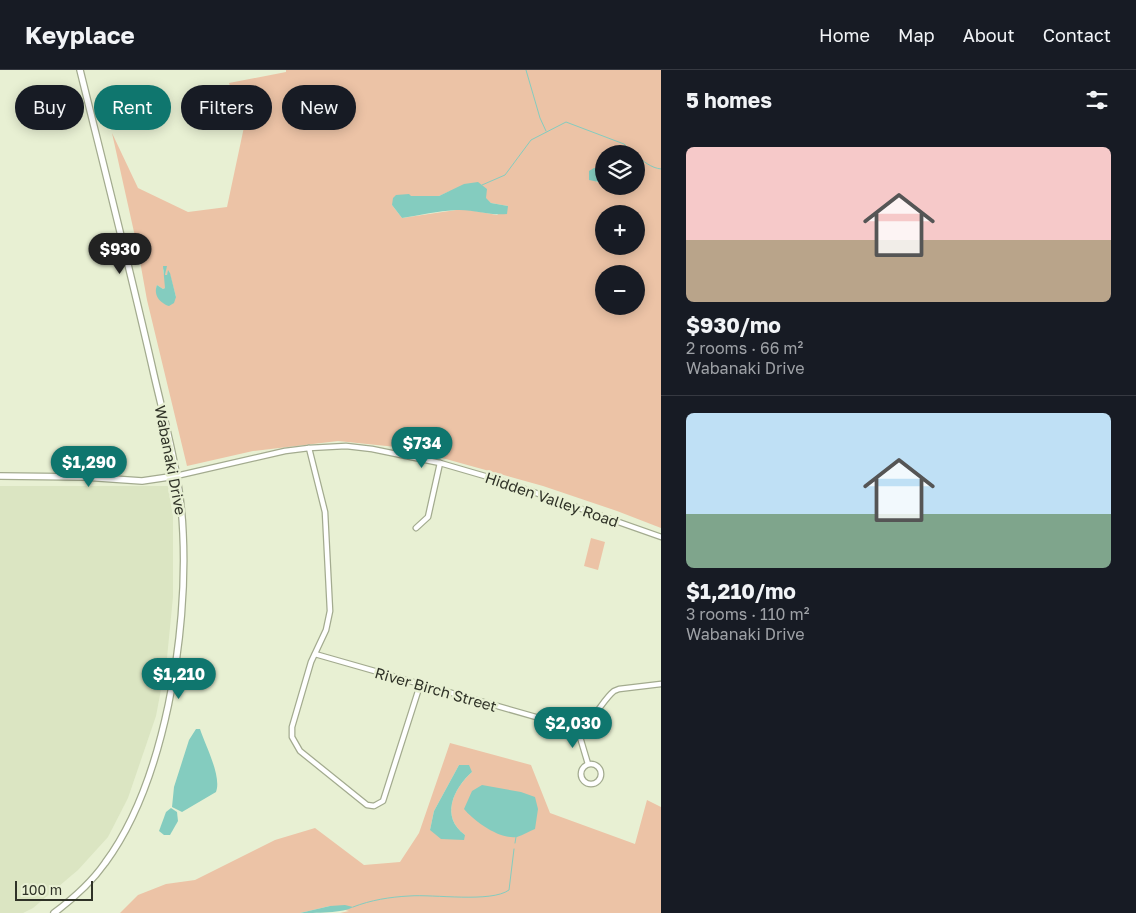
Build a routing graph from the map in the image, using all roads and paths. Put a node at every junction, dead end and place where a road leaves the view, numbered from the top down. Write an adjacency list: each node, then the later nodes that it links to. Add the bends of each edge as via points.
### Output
1 (80, 70): 5 (street, Wabanaki Drive)
2 (308, 448): 3 (street, Hidden Valley Road, via 346,446); 5 (street, Hidden Valley Road); 8 (street, via 325,512 330,611)
3 (440, 463): 6 (street, via 428,517); 7 (street, Hidden Valley Road, via 502,481)
4 (0, 476): 5 (street, via 142,481)
5 (176, 476): 13 (street, Wabanaki Drive, via 183,532 184,578 177,653 163,728 142,794 120,842 92,880)
6 (416, 528)
7 (661, 537)
8 (315, 654): 10 (street, River Birch Street); 10 (street, via 292,727 292,738 300,751 367,805 374,806 383,801)
9 (661, 684): 11 (street, via 614,691 594,717)
10 (420, 685): 11 (street, River Birch Street)
11 (577, 727): 12 (street)
12 (588, 764): 12 (street, via 582,769 581,777 592,785 600,780 602,773 597,766)
13 (54, 913)

